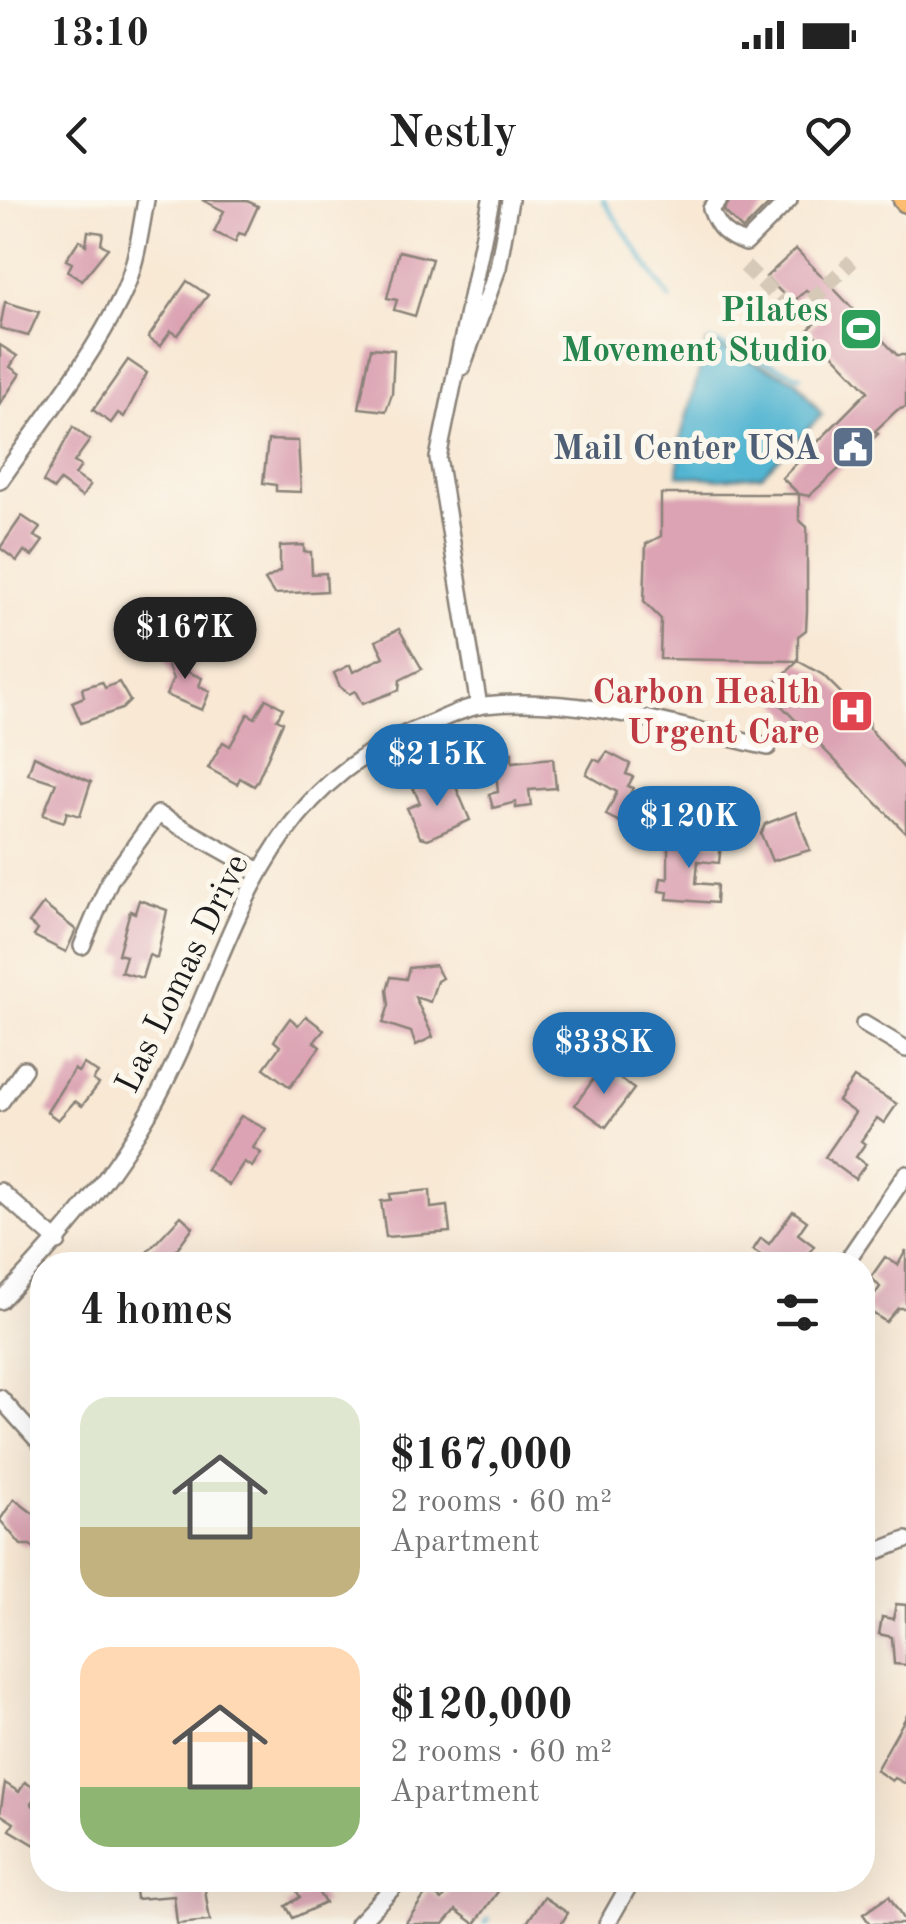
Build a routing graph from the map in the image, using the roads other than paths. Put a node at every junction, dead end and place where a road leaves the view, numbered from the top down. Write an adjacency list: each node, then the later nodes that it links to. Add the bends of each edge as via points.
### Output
1 (146, 200): 7 (street, via 122,297)
2 (491, 200): 6 (street)
3 (510, 200): 6 (street, via 498,268)
4 (719, 200): 5 (street, via 711,209 715,222 746,243)
5 (789, 200)
6 (456, 380): 8 (street, via 438,458)
7 (0, 482)
8 (479, 706): 9 (street, via 588,707); 10 (street, Las Lomas Drive, via 382,742 326,786)
9 (768, 747)
10 (258, 870): 11 (street, via 158,814 110,880); 18 (street, Las Lomas Drive, via 150,1111)
11 (82, 946)
12 (864, 1024): 13 (street)
13 (906, 1049)
14 (24, 1069): 15 (street)
15 (0, 1103)
16 (906, 1174): 20 (street)
17 (0, 1191): 18 (street)
18 (58, 1242): 19 (street, Las Lomas Drive)
19 (48, 1252)
20 (853, 1252)
21 (30, 1270): 22 (street, Las Lomas Drive)
22 (0, 1301)
23 (0, 1398): 24 (street)
24 (30, 1432)
25 (906, 1540): 26 (street)
26 (875, 1553)
27 (389, 1892): 29 (street)
28 (625, 1892): 30 (street)
29 (358, 1924)
30 (607, 1924)

